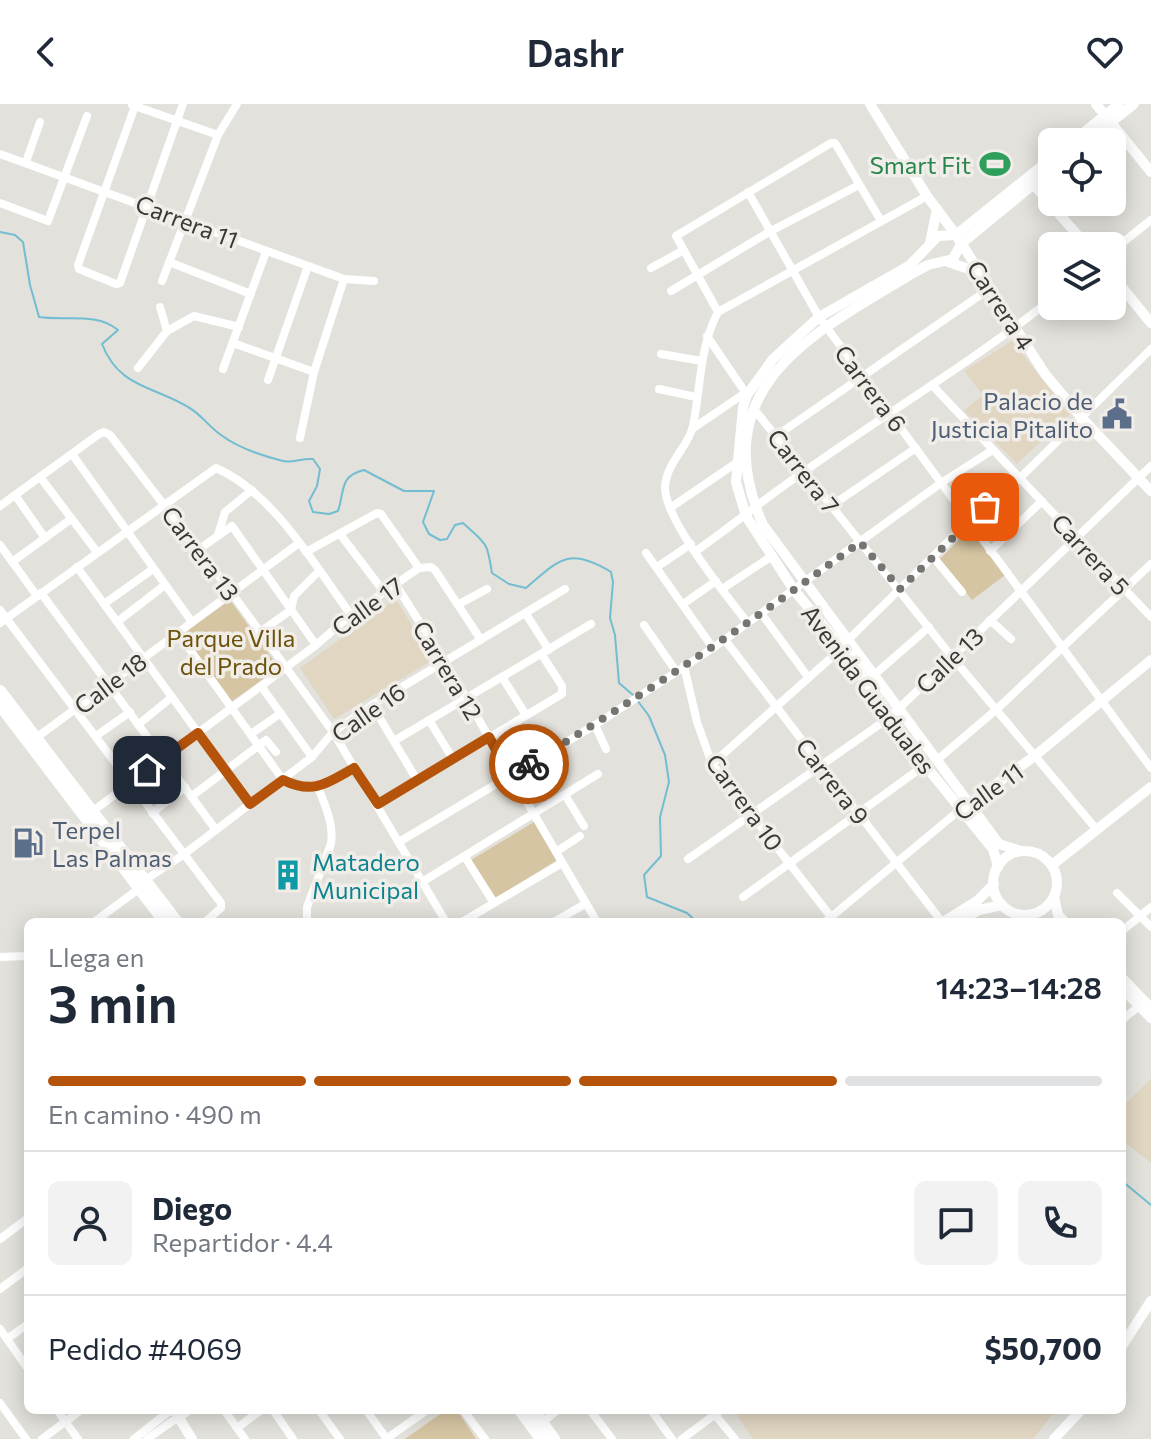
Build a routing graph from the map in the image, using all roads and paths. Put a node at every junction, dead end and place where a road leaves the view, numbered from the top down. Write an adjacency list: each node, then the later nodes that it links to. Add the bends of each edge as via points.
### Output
1 (183, 104): 10 (street)
2 (237, 104): 14 (street)
3 (870, 104): 25 (main road, Carrera 4)
4 (1096, 104): 9 (main road)
5 (1119, 104): 9 (main road)
6 (1134, 104): 9 (main road)
7 (133, 105): 10 (street); 23 (street)
8 (87, 116): 19 (street)
9 (1108, 119): 12 (main road); 13 (main road); 18 (main road)
10 (177, 120): 14 (street); 27 (street)
11 (40, 122): 16 (street)
12 (1094, 128)
13 (1099, 128)
14 (218, 135): 30 (street)
15 (0, 154): 16 (street, Carrera 11)
16 (26, 162): 19 (street, Carrera 11)
17 (1038, 170): 34 (main road)
18 (1151, 172)
19 (66, 177): 23 (street, Carrera 11); 26 (street, via 48,221)
20 (1038, 180): 21 (main road)
21 (1033, 184): 33 (main road); 34 (main road)
22 (859, 185): 24 (street, via 833,142); 31 (street); 32 (street)
23 (105, 191): 27 (street, Carrera 11); 27 (street, via 78,265 116,284)
24 (748, 192): 32 (street, Carrera 6); 37 (street, via 676,236)
25 (927, 196): 28 (main road, Carrera 4); 31 (street)
26 (0, 203)
27 (147, 206): 30 (street, Carrera 11)
28 (937, 209): 34 (main road, Carrera 4); 36 (main road)
29 (1151, 220): 35 (street)
30 (185, 221): 38 (street, Carrera 11); 39 (street)
31 (881, 221): 43 (street)
32 (769, 232): 43 (street, Carrera 6); 45 (street)
33 (1075, 232)
34 (958, 239): 36 (main road, Avenida Guaduales, via 944,235); 40 (main road, via 956,255); 44 (main road, Carrera 4)
35 (1126, 240)
36 (930, 243): 56 (main road, Avenida Guaduales, via 910,265)
37 (682, 251): 42 (street); 45 (street)
38 (266, 252): 41 (street, Carrera 11); 52 (street)
39 (169, 262): 47 (street); 52 (street)
40 (948, 262): 44 (main road); 56 (main road, Avenida Guaduales, via 928,265)
41 (308, 266): 46 (street, Carrera 11); 65 (street)
42 (651, 268)
43 (793, 271): 55 (street); 56 (street, Carrera 6)
44 (978, 272): 49 (main road, Carrera 4)
45 (696, 275): 50 (street); 55 (street)
46 (344, 279): 48 (street, Carrera 11); 69 (street)
47 (162, 281)
48 (374, 281)
49 (989, 289): 59 (main road, Carrera 4); 70 (street)
50 (671, 291)
51 (1126, 292): 57 (main road)
52 (251, 294): 58 (street)
53 (160, 307): 60 (street)
54 (1038, 310): 59 (street)
55 (718, 312): 61 (street)
56 (822, 321): 70 (street, Carrera 6); 74 (main road, Avenida Guaduales, via 773,359); 76 (main road, Avenida Guaduales, via 785,359)
57 (1151, 323)
58 (239, 327): 60 (street, via 194,316); 62 (street)
59 (1015, 328): 72 (street); 78 (main road, Carrera 4)
60 (167, 331): 67 (street)
61 (707, 335): 66 (street); 74 (street)
62 (233, 343): 65 (street); 68 (street)
63 (1151, 349): 78 (street)
64 (661, 354): 66 (street)
65 (274, 358): 69 (street); 71 (street)
66 (702, 361): 75 (street)
67 (138, 368)
68 (223, 369)
69 (314, 372): 81 (street)
70 (861, 376): 77 (street, Carrera 6); 80 (street)
71 (268, 380)
72 (932, 385): 77 (street); 83 (street, Carrera 5)
73 (659, 389): 75 (street)
74 (746, 394): 79 (street); 85 (main road, Avenida Guaduales)
75 (696, 397): 79 (street)
76 (754, 409): 80 (street, Carrera 7); 100 (main road, Avenida Guaduales, via 746,457)
77 (890, 414): 82 (street, Carrera 6); 87 (street)
78 (1081, 417): 89 (street); 90 (main road, Carrera 4)
79 (692, 429): 99 (street, via 669,470 665,487)
80 (776, 436): 87 (street, Carrera 7)
81 (300, 438)
82 (916, 448): 91 (street, Carrera 6); 98 (street)
83 (991, 451): 89 (street, Carrera 5); 91 (street)
84 (72, 454): 88 (street); 96 (street, Carrera 13, via 104,432 110,435); 104 (street)
85 (736, 463): 99 (street); 101 (main road, Avenida Guaduales)
86 (1151, 466): 90 (street, Calle 13)
87 (803, 472): 98 (street, Carrera 7); 100 (street)
88 (40, 477): 94 (street); 102 (street)
89 (1020, 478): 95 (street, Carrera 5); 103 (street)
90 (1138, 478): 93 (main road, Carrera 4); 108 (street, Calle 13)
91 (941, 483): 103 (street, Carrera 6); 109 (street)
92 (252, 490): 96 (street, via 216,468); 106 (street, via 225,512); 110 (street)
93 (1151, 491)
94 (15, 495): 97 (street); 107 (street)
95 (1042, 501): 108 (street, Carrera 5); 114 (street)
96 (164, 504): 104 (street); 113 (street, Carrera 13)
97 (0, 506)
98 (831, 506): 109 (street, Carrera 7)
99 (670, 508): 112 (street)
100 (755, 508): 101 (street); 129 (main road, Avenida Guaduales)
101 (746, 516): 112 (street); 118 (main road, Avenida Guaduales)
102 (71, 519): 107 (street); 115 (street)
103 (968, 522): 114 (street, Carrera 6); 119 (street)
104 (126, 530): 115 (street); 126 (street)
105 (340, 534): 116 (street); 125 (street, via 381,514); 139 (street)
106 (218, 535): 113 (street); 123 (street, via 232,526)
107 (45, 538): 120 (street)
108 (1075, 539): 137 (street, Carrera 5); 141 (street, Calle 13)
109 (860, 542): 129 (street); 135 (street, Carrera 7)
110 (299, 543): 116 (street); 123 (street, Calle 18)
111 (0, 545): 120 (street)
112 (693, 547): 124 (street); 128 (street)
113 (198, 550): 138 (street, Carrera 13)
114 (990, 551): 141 (street, Carrera 6)
115 (97, 552): 122 (street)
116 (306, 552): 127 (street)
117 (646, 553): 124 (street)
118 (772, 556): 134 (street); 136 (main road, Avenida Guaduales)
119 (934, 558): 135 (street); 140 (street)
120 (12, 562): 142 (street)
121 (1151, 564): 137 (street)
122 (77, 567): 142 (street); 143 (street)
123 (263, 567): 138 (street, Calle 18); 147 (street)
124 (657, 567): 145 (street)
125 (419, 568): 131 (street, Calle 17); 144 (street, via 435,570)
126 (153, 569): 130 (street); 143 (street)
127 (319, 571): 147 (street, via 294,596); 150 (street)
128 (716, 581): 134 (street); 145 (street)
129 (804, 583): 136 (street); 165 (main road, Avenida Guaduales)
130 (165, 585): 154 (street); 155 (street)
131 (396, 585): 139 (street, Calle 17); 173 (street, Carrera 12)
132 (487, 589): 144 (street)
133 (565, 589): 149 (street, Calle 16)
134 (722, 589): 156 (street)
135 (900, 589): 159 (street, Carrera 7); 165 (street)
136 (794, 590): 148 (street); 165 (main road, Avenida Guaduales)
137 (1124, 590): 151 (street, Carrera 5); 167 (street)
138 (231, 592): 155 (street, Calle 18); 160 (street, Carrera 13)
139 (384, 592): 150 (street, Calle 17)
140 (962, 592)
141 (1020, 592): 153 (street, Calle 13); 167 (street, Carrera 6)
142 (39, 594): 152 (street); 179 (street)
143 (104, 604): 154 (street)
144 (459, 604): 163 (street)
145 (683, 604): 168 (street)
146 (0, 610): 152 (street)
147 (291, 610): 160 (street); 166 (street)
148 (761, 613): 156 (street); 178 (street)
149 (526, 614): 163 (street, Calle 16); 169 (street)
150 (351, 615): 166 (street, Calle 17)
151 (1151, 617)
152 (3, 620): 189 (street)
153 (990, 620): 162 (street); 170 (street, Calle 13)
154 (117, 622): 171 (street)
155 (192, 622): 161 (street, Calle 18)
156 (747, 622): 164 (street)
157 (591, 624): 169 (street)
158 (644, 625): 175 (street, Carrera 10)
159 (929, 627): 170 (street, Carrera 7); 176 (street)
160 (260, 632): 174 (street, Carrera 13)
161 (178, 633): 171 (street, Calle 18); 188 (street)
162 (1011, 639)
163 (481, 640): 173 (street, Calle 16)
164 (725, 640): 168 (street); 187 (street, Carrera 9)
165 (846, 644): 176 (main road, Avenida Guaduales); 178 (street); 193 (main road, Avenida Guaduales)
166 (316, 645): 174 (street, Calle 17)
167 (1062, 647): 184 (street, Carrera 6); 190 (street)
168 (713, 648): 175 (street)
169 (546, 652): 177 (street); 194 (street, via 562,694)
170 (952, 657): 190 (street, Carrera 7); 193 (street, Calle 13)
171 (142, 658): 179 (street, Calle 18); 182 (street)
172 (1151, 660): 184 (main road, Calle 11)
173 (445, 662): 183 (street, Carrera 12); 186 (street, Calle 16)
174 (286, 667): 180 (street, Calle 17); 198 (street, Carrera 13)
175 (680, 669): 197 (street); 213 (street, Carrera 10)
176 (874, 675): 193 (main road, Avenida Guaduales)
177 (502, 677): 183 (street); 194 (street)
178 (808, 677): 187 (street)
179 (108, 684): 189 (street, Calle 18); 191 (street)
180 (261, 686): 188 (street, Calle 17); 192 (street)
181 (0, 691): 203 (highway)
182 (172, 697): 196 (street); 199 (street)
183 (466, 699): 195 (street); 202 (street, Carrera 12)
184 (1101, 700): 208 (main road, Calle 11); 217 (street, Carrera 6)
185 (0, 705): 234 (highway)
186 (372, 705): 198 (street, Calle 16); 204 (street)
187 (776, 707): 213 (street); 214 (street, Carrera 9)
188 (232, 708): 199 (street, Calle 17); 200 (street)
189 (75, 709): 201 (street); 203 (street, Calle 18)
190 (997, 709): 208 (street, Carrera 7); 212 (street)
191 (130, 712): 196 (street); 201 (street)
192 (281, 713): 200 (street); 210 (street)
193 (894, 713): 212 (main road, Avenida Guaduales); 214 (street, Calle 13); 215 (main road, Avenida Guaduales)
194 (526, 715): 202 (street)
195 (429, 720): 204 (street); 211 (street)
196 (139, 724): 209 (street)
197 (595, 725): 206 (street); 220 (street)
198 (333, 732): 210 (street, Calle 16); 216 (street, Carrera 13)
199 (198, 733): 209 (street, Calle 17); 218 (street)
200 (251, 734): 205 (street)
201 (96, 736): 223 (street)
202 (489, 737): 211 (street); 220 (street, Carrera 12)
203 (36, 738): 234 (highway)
204 (394, 741): 222 (street)
205 (262, 743): 207 (street); 218 (street); 221 (street)
206 (606, 749)
207 (276, 752)
208 (1036, 755): 231 (main road, Calle 11); 239 (street, Carrera 7)
209 (164, 757): 223 (street, Calle 17); 224 (street)
210 (312, 757): 221 (street, Calle 16)
211 (453, 759): 222 (street)
212 (937, 760): 231 (main road, Avenida Guaduales)
213 (712, 764): 235 (street, Carrera 10)
214 (822, 765): 233 (street, Carrera 9); 235 (street, Calle 13)
215 (925, 765): 231 (main road, Avenida Guaduales); 233 (street)
216 (354, 768): 225 (street); 230 (street, Carrera 13)
217 (1151, 768)
218 (226, 771): 228 (street); 229 (street)
219 (598, 774): 227 (street)
220 (510, 775): 236 (street, Carrera 12); 241 (street)
221 (283, 780): 225 (street); 229 (street, Calle 16)
222 (417, 780): 230 (street)
223 (130, 782): 232 (street); 234 (street, Calle 17)
224 (185, 787): 228 (street); 232 (street)
225 (318, 787): 268 (street, via 333,833)
226 (1151, 787): 239 (main road)
227 (565, 795): 236 (street); 237 (street)
228 (192, 796): 238 (street)
229 (250, 804): 238 (street, Calle 16)
230 (378, 804): 241 (street, Carrera 13)
231 (966, 805): 242 (main road, Avenida Guaduales, via 999,844); 247 (street, Calle 11); 251 (main road, Avenida Guaduales)
232 (152, 813): 244 (street)
233 (858, 813): 247 (street, Carrera 9); 249 (street)
234 (89, 814): 253 (highway)
235 (752, 814): 246 (street, Calle 13); 249 (street, Carrera 10)
236 (534, 815): 243 (street, Carrera 12); 245 (street)
237 (584, 826)
238 (216, 830): 244 (street, Calle 16)
239 (1097, 830): 250 (main road)
240 (580, 836): 243 (street)
241 (399, 842): 252 (street, Carrera 13)
242 (1021, 851): 250 (main road, via 1038,854); 251 (main road)
243 (556, 852): 248 (street, Carrera 12)
244 (183, 855): 253 (street, Calle 16); 267 (street, via 221,903)
245 (465, 857): 252 (street); 258 (street)
246 (688, 859)
247 (895, 862): 274 (street, Calle 11); 275 (street, Carrera 9)
248 (562, 863): 258 (street); 259 (street, Carrera 12)
249 (789, 863): 256 (street); 273 (street, Carrera 10)
250 (1052, 865): 257 (main road)
251 (998, 867): 254 (main road)
252 (422, 882): 269 (street, Carrera 13)
253 (143, 884): 264 (street, Calle 16); 265 (highway); 266 (highway)
254 (994, 884): 260 (main road); 276 (main road)
255 (1117, 893): 263 (street)
256 (743, 897)
257 (1054, 897): 262 (main road); 279 (main road)
258 (494, 903): 270 (street)
259 (585, 904): 271 (street); 272 (street, Carrera 12)
260 (1002, 905): 262 (main road, via 1015,913); 277 (main road)
261 (1151, 907): 263 (street)
262 (1037, 913): 278 (main road)
263 (1140, 916): 280 (street); 281 (street)
264 (99, 918)
265 (163, 918)
266 (173, 918)
267 (210, 918)
268 (307, 918)
269 (444, 918)
270 (469, 918)
271 (561, 918)
272 (594, 918)
273 (830, 918)
274 (833, 918)
275 (940, 918)
276 (949, 918)
277 (965, 918)
278 (1048, 918)
279 (1061, 918)
280 (1151, 927)
281 (1126, 928)
282 (24, 956): 283 (street)
283 (0, 957)
284 (1126, 982): 286 (main road)
285 (1126, 990): 286 (main road)
286 (1146, 1001): 287 (street); 288 (main road)
287 (1126, 1017)
288 (1151, 1018)
289 (24, 1221): 290 (street)
290 (0, 1239)
291 (24, 1271): 292 (street)
292 (0, 1289)
293 (1151, 1301): 297 (main road)
294 (24, 1327): 296 (street)
295 (0, 1329): 296 (street)
296 (7, 1339): 298 (street)
297 (1126, 1340)
298 (24, 1363)
299 (0, 1403): 322 (street)
300 (60, 1414): 319 (street)
301 (76, 1414): 319 (street)
302 (171, 1414): 325 (street)
303 (172, 1414): 326 (street)
304 (175, 1414): 327 (main road)
305 (227, 1414): 320 (street)
306 (256, 1414): 320 (street)
307 (276, 1414): 329 (street)
308 (322, 1414): 330 (street)
309 (369, 1414): 331 (street)
310 (418, 1414): 331 (street)
311 (466, 1414): 332 (street)
312 (524, 1414): 321 (highway)
313 (554, 1414): 321 (street)
314 (593, 1414): 334 (street)
315 (654, 1414): 335 (street)
316 (718, 1414): 336 (street)
317 (720, 1414): 337 (street)
318 (1077, 1414): 338 (main road)
319 (65, 1422): 323 (street); 324 (street)
320 (237, 1428): 328 (street)
321 (539, 1430): 333 (highway)
322 (26, 1439)
323 (42, 1439)
324 (78, 1439)
325 (134, 1439)
326 (147, 1439)
327 (192, 1439)
328 (245, 1439)
329 (293, 1439)
330 (340, 1439)
331 (386, 1439)
332 (485, 1439)
333 (554, 1439)
334 (612, 1439)
335 (672, 1439)
336 (682, 1439)
337 (735, 1439)
338 (1054, 1439)

